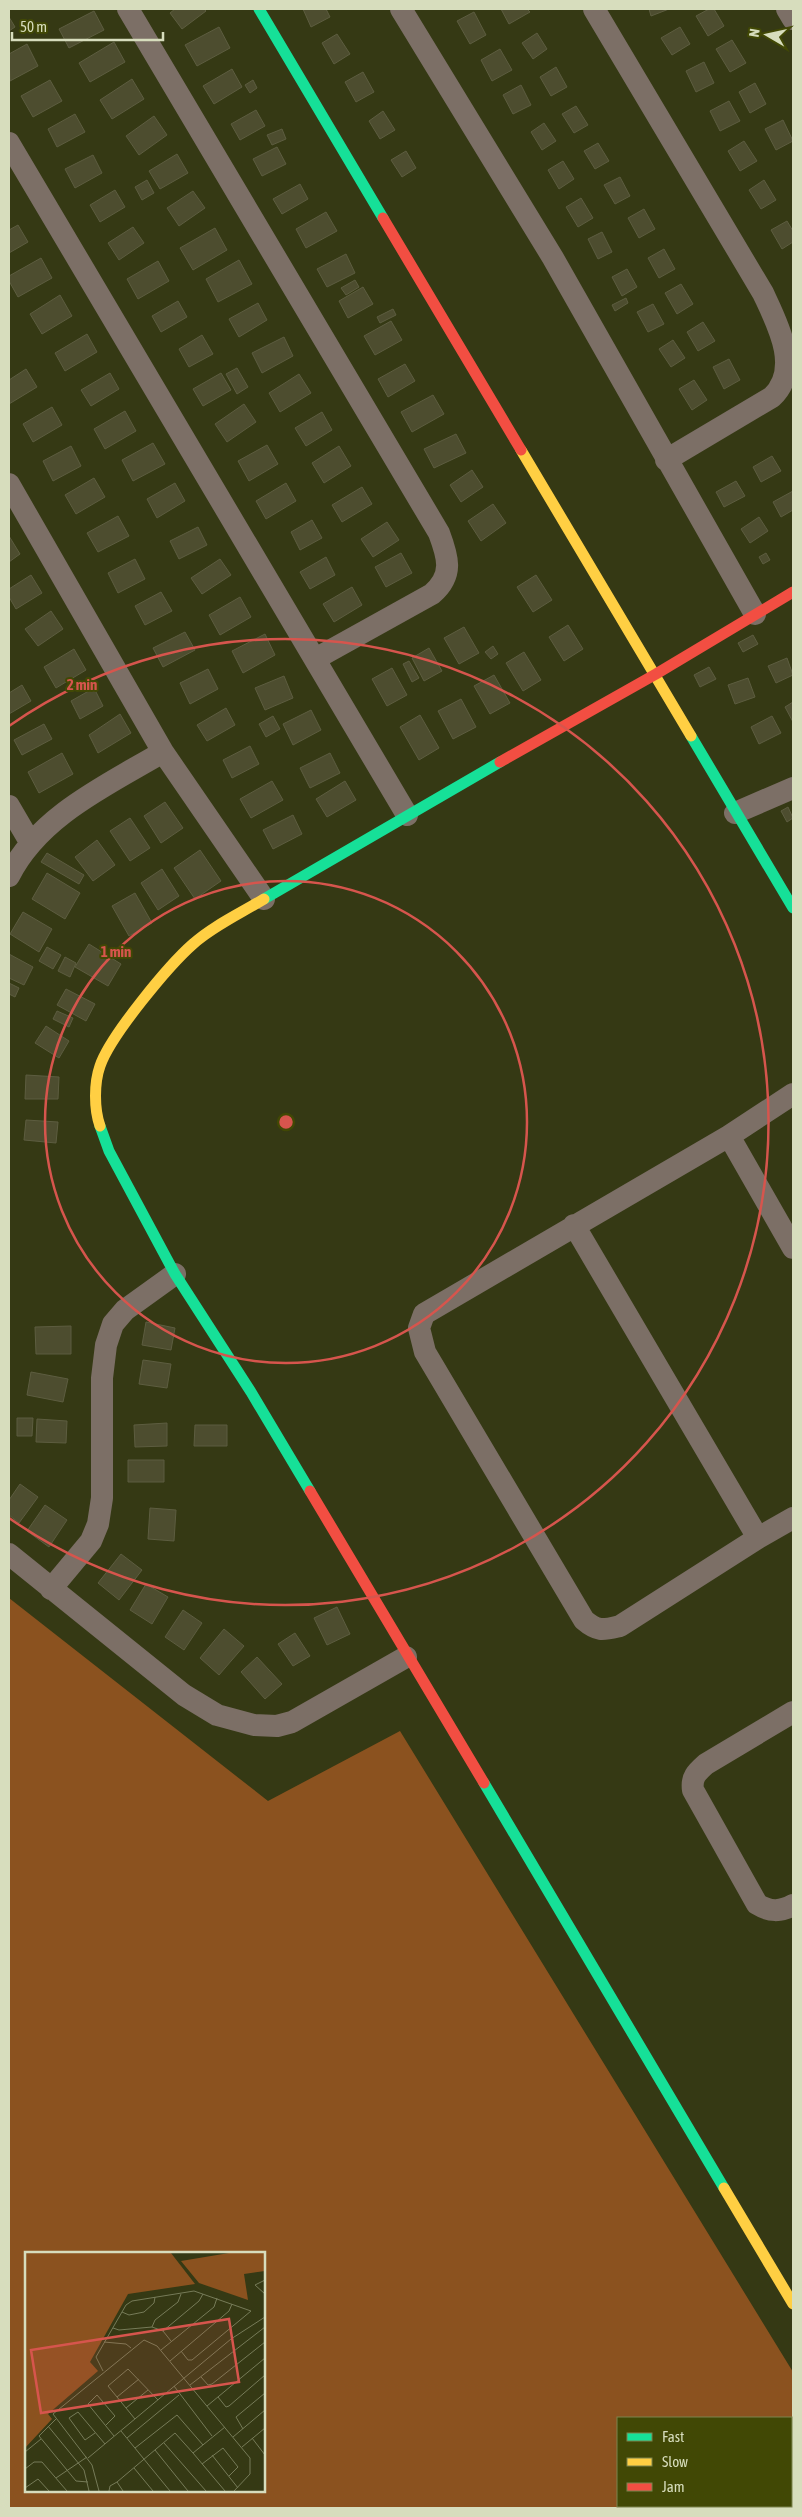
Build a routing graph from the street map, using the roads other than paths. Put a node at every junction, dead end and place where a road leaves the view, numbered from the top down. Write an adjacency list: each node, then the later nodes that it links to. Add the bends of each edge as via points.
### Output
1 (128, 9): 12 (street, via 439,533 448,558 449,570 441,587 432,594)
2 (259, 9): 13 (street)
3 (401, 9): 8 (street, via 553,258)
4 (594, 9): 8 (street, via 763,292 785,340 785,379 781,389)
5 (787, 9): 6 (street)
6 (793, 19)
7 (9, 143): 12 (street)
8 (666, 460): 11 (street)
9 (9, 484): 14 (street)
10 (793, 592): 11 (street)
11 (755, 614): 13 (street)
12 (315, 659): 18 (street)
13 (656, 674): 17 (street); 18 (street)
14 (163, 752): 19 (street, via 69,810); 21 (street)
15 (793, 788): 17 (street)
16 (9, 806): 19 (street)
17 (735, 813): 22 (street)
18 (407, 815): 21 (street)
19 (30, 842): 20 (street)
20 (9, 876)
21 (264, 900): 27 (street, via 194,943 173,964 123,1026 100,1065 96,1090 97,1118 109,1151)
22 (793, 908)
23 (793, 1094): 24 (street)
24 (729, 1136): 25 (street); 26 (street)
25 (574, 1225): 29 (street); 29 (street, via 424,1314 419,1328 425,1352 584,1620 595,1629 620,1626)
26 (793, 1248)
27 (175, 1274): 31 (street, via 125,1310 113,1324 106,1344 102,1378 102,1498 98,1524 91,1541); 32 (street, via 251,1392)
28 (793, 1518): 29 (street)
29 (758, 1538)
30 (9, 1554): 31 (street)
31 (51, 1589): 32 (street, via 184,1695 216,1715 238,1722 278,1726 292,1722)
32 (406, 1657): 35 (street)
33 (793, 1712): 34 (street, via 706,1764 692,1781 692,1790 757,1904 771,1910)
34 (793, 1905)
35 (793, 2304)

